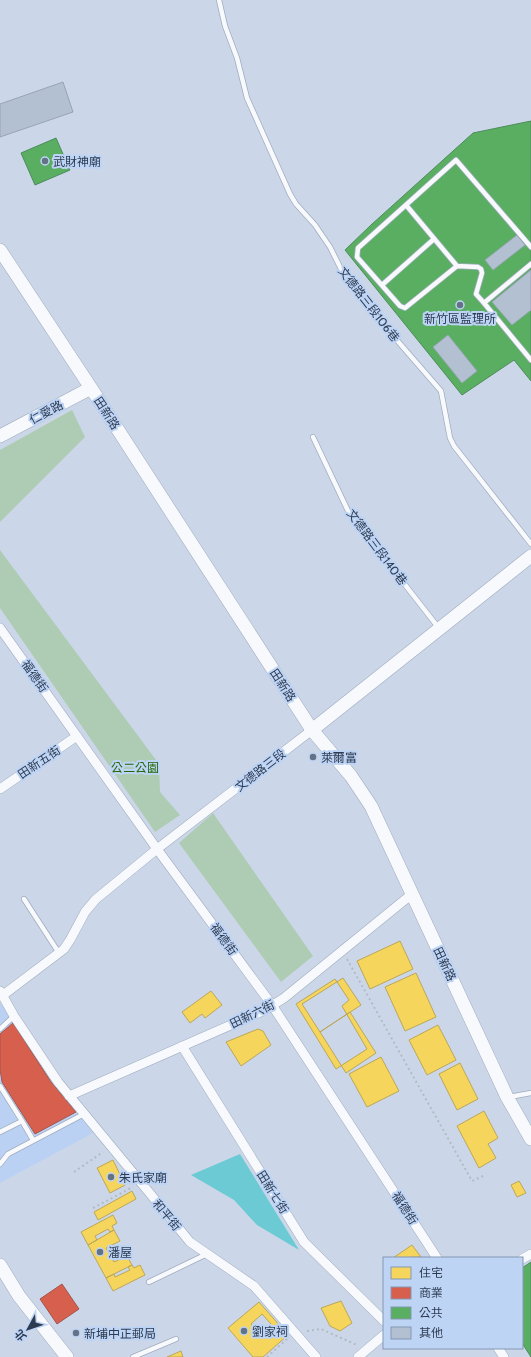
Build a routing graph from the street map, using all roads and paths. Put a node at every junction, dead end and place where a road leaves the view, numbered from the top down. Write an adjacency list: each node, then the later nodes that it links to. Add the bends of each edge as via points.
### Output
1 (219, 0): 14 (lane, 文德路三段106巷, via 247,98 290,194 315,225 344,274 369,308 441,391 450,438 454,446)
2 (406, 205): 3 (lane); 4 (lane, via 456,160); 8 (lane, via 358,248 357,257)
3 (434, 239): 7 (lane); 8 (lane)
4 (531, 247)
5 (0, 250): 11 (main road, 田新路)
6 (531, 264): 9 (lane)
7 (456, 266): 8 (lane, via 405,308 400,306); 9 (lane, via 481,269 476,294)
8 (382, 285)
9 (484, 303): 10 (lane)
10 (531, 360)
11 (91, 388): 12 (main road, 仁愛路); 18 (main road, 田新路)
12 (0, 436)
13 (313, 438): 17 (lane, 文德路三段140巷, via 349,513)
14 (531, 544)
15 (531, 556): 17 (main road, 文德路三段)
16 (0, 628): 19 (street, 福德街)
17 (439, 629): 18 (main road, 文德路三段)
18 (312, 730): 21 (street, 文德路三段); 22 (main road, 田新路, via 351,776 371,806)
19 (77, 736): 20 (street, 田新五街); 21 (street, 福德街)
20 (0, 789)
21 (157, 849): 25 (street, 文德路三段, via 96,899 85,912 64,949); 27 (street, 福德街)
22 (412, 894): 24 (street, 田新六街); 34 (main road, 田新路)
23 (24, 899): 25 (lane)
24 (342, 951): 27 (street, 田新六街); 43 (path, via 472,1181)
25 (59, 952): 26 (street, 文德路三段)
26 (1, 994): 28 (street, 和平街)
27 (272, 1005): 30 (street, 田新六街); 47 (street, 福德街)
28 (14, 1016): 29 (lane); 33 (street, 和平街)
29 (0, 1029)
30 (182, 1046): 33 (street, 田新六街); 50 (street, 田新七街, via 304,1242)
31 (0, 1086): 36 (lane)
32 (531, 1093): 34 (lane)
33 (69, 1096): 35 (street, 和平街)
34 (508, 1097): 38 (main road, 田新路)
35 (84, 1114): 39 (lane); 40 (street, 和平街)
36 (22, 1121): 37 (lane); 39 (lane)
37 (0, 1132)
38 (531, 1139)
39 (33, 1140): 41 (lane, via 8,1154)
40 (111, 1146): 42 (path); 44 (street, 和平街)
41 (0, 1164)
42 (74, 1172)
43 (483, 1176)
44 (141, 1183): 45 (path); 46 (street, 和平街, via 190,1242)
45 (93, 1208)
46 (206, 1254): 49 (lane); 51 (street, 和平街, via 254,1286)
47 (436, 1257)
48 (0, 1265): 55 (main road, via 19,1296)
49 (149, 1282)
50 (383, 1320)
51 (295, 1332): 54 (path, via 322,1329); 57 (path); 58 (street, 和平街)
52 (383, 1336): 54 (street)
53 (176, 1339): 56 (lane)
54 (367, 1349): 59 (street)
55 (67, 1357)
56 (133, 1357)
57 (267, 1357)
58 (316, 1357)
59 (358, 1357)

